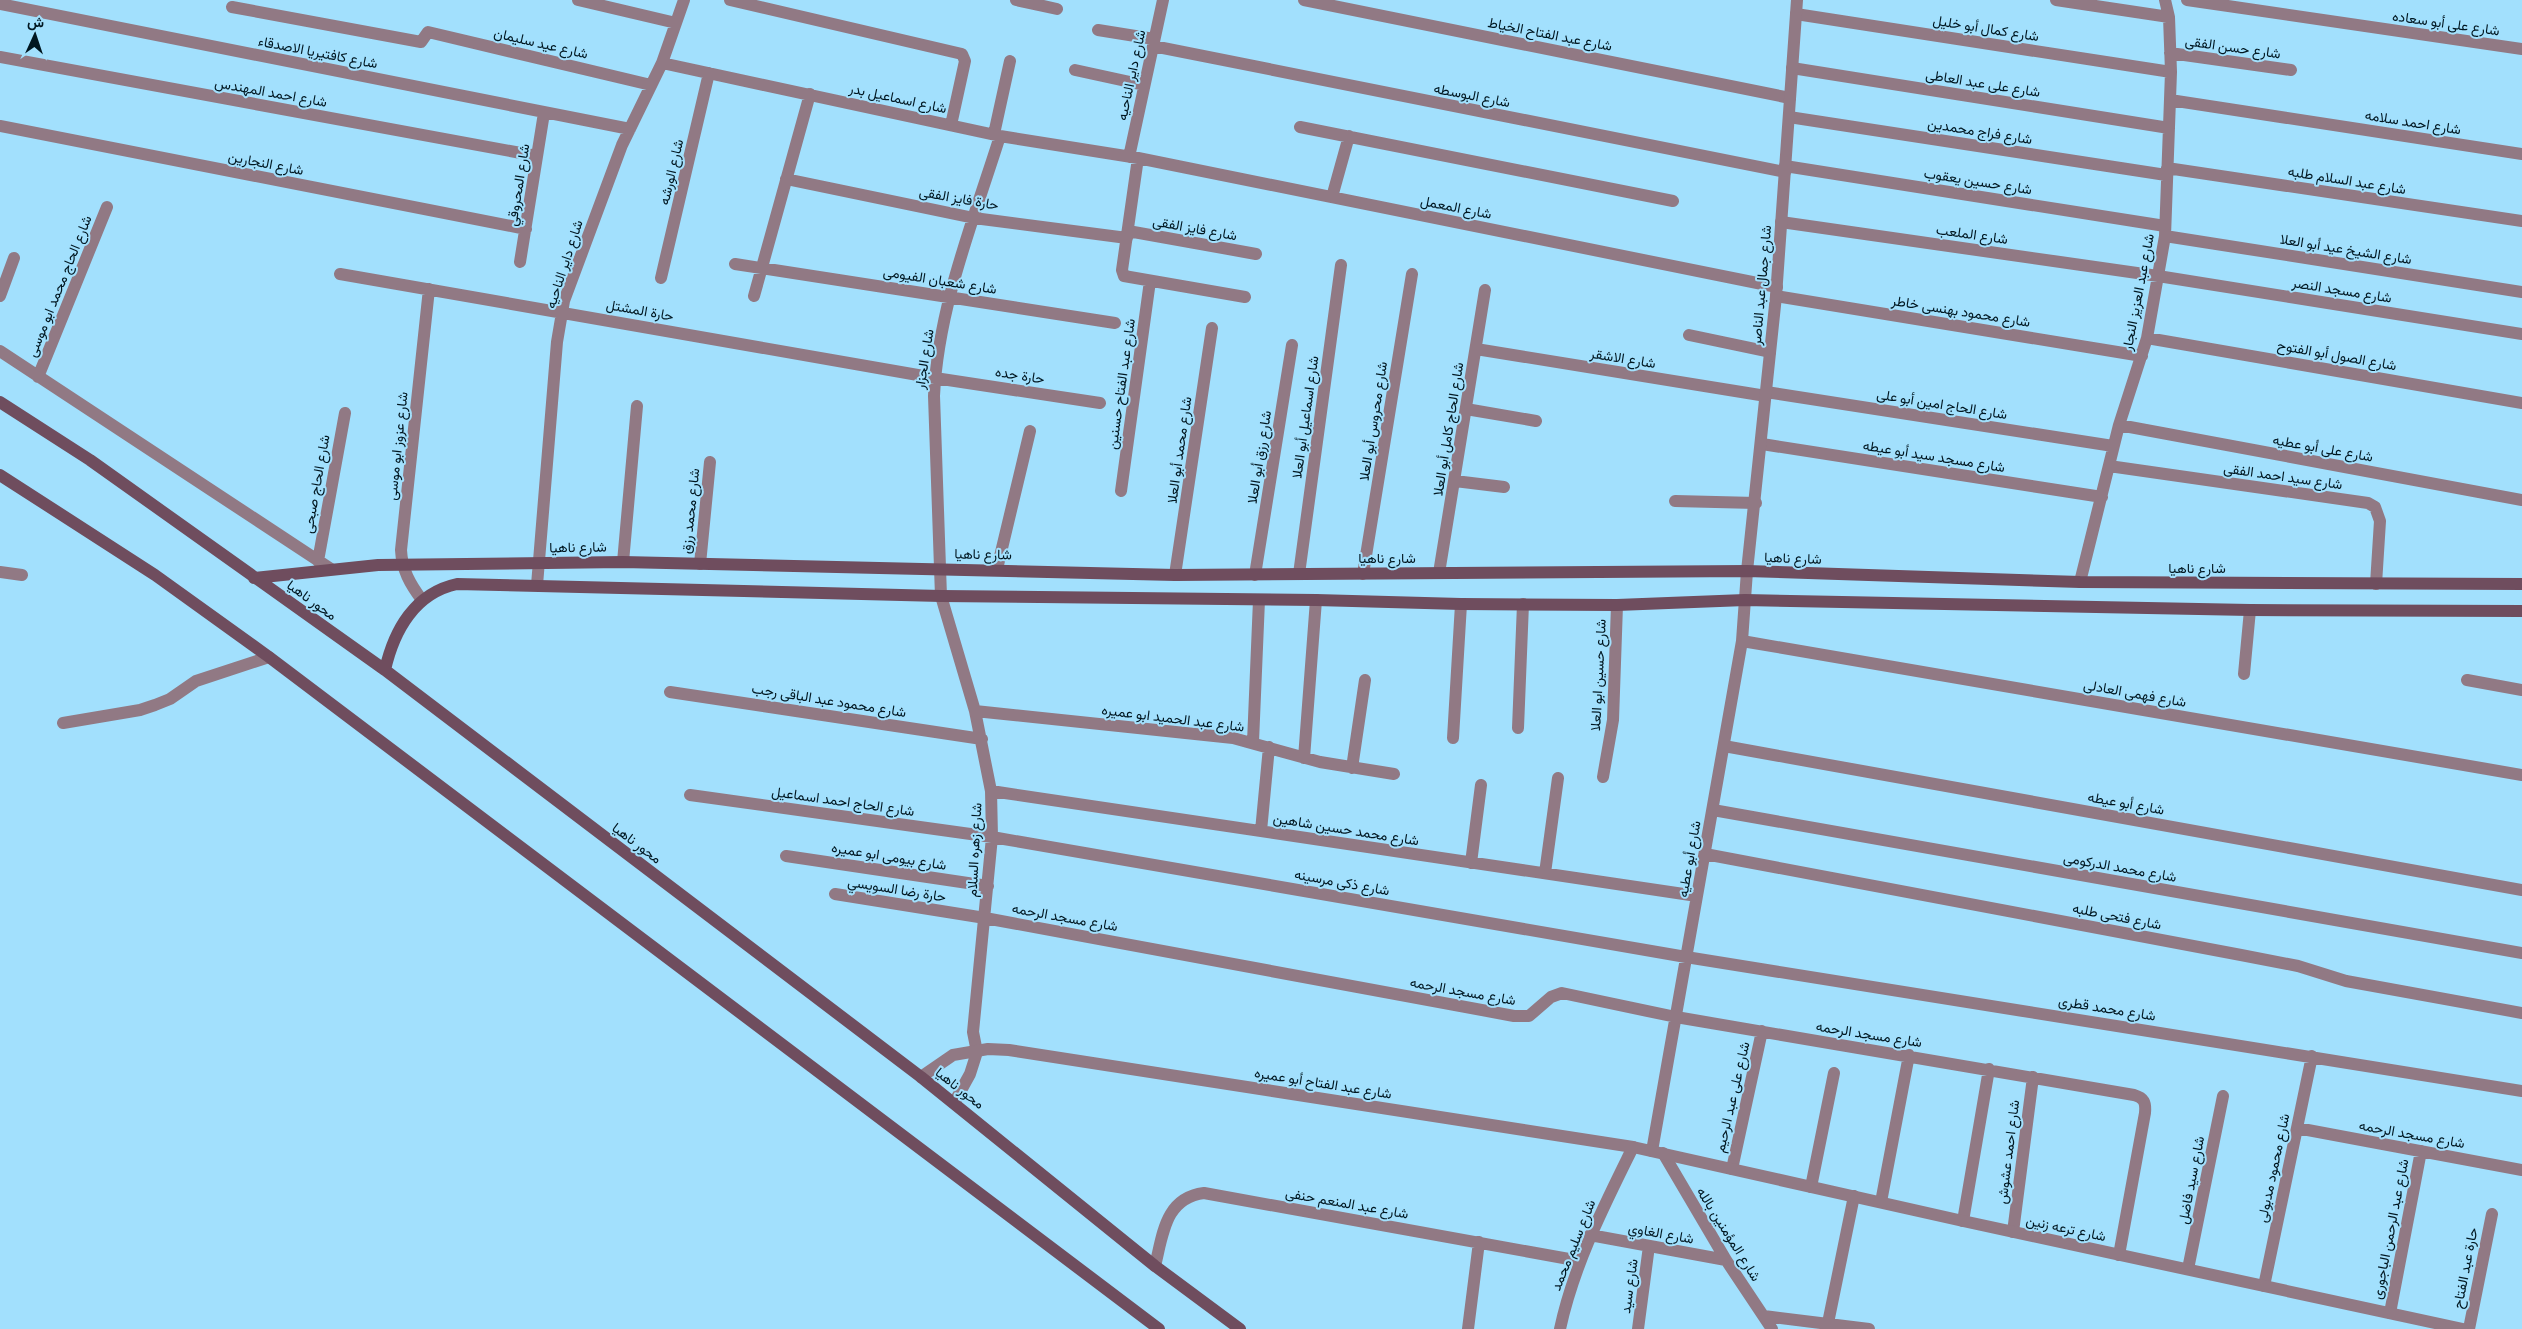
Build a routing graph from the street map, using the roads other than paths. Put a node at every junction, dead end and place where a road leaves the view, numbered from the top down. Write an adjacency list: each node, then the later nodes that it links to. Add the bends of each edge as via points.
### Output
1 (578, 0): 16 (street)
2 (684, 0): 16 (street, شارع داير الناحيه)
3 (730, 0): 36 (street, via 962,54 965,61)
4 (1016, 0): 13 (street)
5 (1163, 0): 18 (street, شارع داير الناحيه)
6 (1304, 0): 32 (street, شارع عبد الفتاح الخياط)
7 (1797, 0): 14 (street, شارع جمال عبد الناصر)
8 (2056, 0): 15 (street)
9 (2165, 0): 15 (street, شارع عبد العزيز النجار)
10 (2187, 0): 19 (street, شارع على أبو سعاده)
11 (0, 4): 34 (street, شارع كافتيريا الاصدقاء)
12 (232, 7): 29 (street, شارع عيد سليمان, via 421,42 428,32)
13 (1057, 9)
14 (1796, 14): 24 (street, شارع جمال عبد الناصر); 27 (street, شارع كمال أبو خليل)
15 (2169, 17): 20 (street, شارع عبد العزيز النجار)
16 (676, 23): 23 (street, شارع داير الناحيه)
17 (1098, 30): 18 (street, شارع البوسطه)
18 (1154, 42): 30 (street, شارع داير الناحيه); 46 (street, شارع البوسطه)
19 (2522, 49)
20 (2170, 53): 26 (street, شارع حسن الفقى); 27 (street, شارع عبد العزيز النجار)
21 (0, 57): 44 (street, شارع احمد المهندس)
22 (1010, 61): 41 (street, شارع الجزار)
23 (662, 63): 28 (street, شارع اسماعيل بدر); 29 (street, شارع داير الناحيه)
24 (1792, 68): 32 (street, شارع جمال عبد الناصر); 39 (street, شارع على عبد العاطى)
25 (1075, 70): 30 (street)
26 (2291, 70)
27 (2171, 72): 33 (street, شارع عبد العزيز النجار)
28 (710, 73): 31 (street, شارع اسماعيل بدر); 67 (street, شارع الورشه)
29 (651, 85): 40 (street, شارع داير الناحيه)
30 (1144, 86): 45 (street, شارع داير الناحيه)
31 (810, 94): 36 (street, شارع اسماعيل بدر); 48 (street)
32 (1790, 98): 35 (street, شارع جمال عبد الناصر)
33 (2170, 100): 39 (street, شارع عبد العزيز النجار); 43 (street, شارع احمد سلامه)
34 (544, 113): 40 (street, شارع كافتيريا الاصدقاء); 44 (street, شارع المحروقي)
35 (1789, 117): 46 (street, شارع جمال عبد الناصر); 47 (street, شارع فراج محمدين)
36 (952, 125): 41 (street, شارع اسماعيل بدر)
37 (0, 126): 55 (street, شارع النجارين)
38 (1300, 127): 42 (street)
39 (2169, 128): 47 (street, شارع عبد العزيز النجار)
40 (630, 129): 77 (street, شارع داير الناحيه, via 615,162)
41 (997, 135): 45 (street, شارع اسماعيل بدر); 52 (street, شارع الجزار)
42 (1349, 136): 49 (street); 50 (street)
43 (2522, 154)
44 (538, 156): 55 (street, شارع المحروقي)
45 (1134, 158): 49 (street, شارع المعمل); 57 (street, شارع داير الناحيه)
46 (1785, 169): 54 (street, شارع جمال عبد الناصر); 56 (street, شارع حسين يعقوب)
47 (2167, 172): 53 (street, شارع عبد السلام طلبه); 56 (street, شارع عبد العزيز النجار)
48 (786, 179): 52 (street, حارة فايز الفقى); 63 (street)
49 (1332, 198): 71 (street, شارع المعمل)
50 (1673, 202)
51 (107, 207): 88 (street, شارع الحاج محمد ابو موسى)
52 (974, 218): 57 (street, حارة فايز الفقى); 76 (street, شارع الجزار)
53 (2522, 221)
54 (1781, 222): 66 (street, شارع الملعب); 71 (street, شارع جمال عبد الناصر)
55 (526, 229): 60 (street, شارع المحروقي)
56 (2165, 231): 66 (street, شارع عبد العزيز النجار); 72 (street, شارع الشيخ عيد أبو العلا)
57 (1128, 235): 58 (street, شارع فايز الفقى); 68 (street, شارع داير الناحيه, via 1122,270 1124,276)
58 (1256, 254)
59 (14, 258): 73 (street)
60 (520, 262)
61 (736, 264): 63 (street, شارع شعبان الفيومى)
62 (1341, 265): 124 (street, شارع اسماعيل أبو العلا)
63 (762, 267): 74 (street); 76 (street, شارع شعبان الفيومى)
64 (340, 274): 69 (street, حارة المشتل)
65 (1412, 274): 125 (street, شارع محروس أبو العلا)
66 (2158, 276): 80 (street, شارع مسجد النصر); 82 (street, شارع عبد العزيز النجار)
67 (662, 278)
68 (1150, 281): 75 (street); 107 (street, شارع عبد الفتاح حسنين)
69 (429, 289): 77 (street, حارة المشتل); 115 (street, شارع عزوز ابو موسى, via 402,538)
70 (1485, 290): 84 (street, شارع الحاج كامل أبو العلا)
71 (1776, 292): 86 (street, شارع جمال عبد الناصر); 87 (street, شارع محمود بهنسى خاطر)
72 (2522, 292)
73 (0, 296)
74 (754, 296)
75 (1245, 297)
76 (950, 298): 78 (street, شارع شعبان الفيومى); 89 (street, شارع الجزار)
77 (562, 311): 89 (street, حارة المشتل); 114 (street, شارع داير الناحيه)
78 (1115, 323)
79 (1212, 328): 127 (street, شارع محمد أبو العلا)
80 (2522, 334)
81 (1689, 335): 86 (street)
82 (2147, 338): 87 (street, شارع عبد العزيز النجار); 93 (street, شارع الصول أبو الفتوح)
83 (1292, 345): 123 (street, شارع رزق أبو العلا)
84 (1476, 349): 90 (street, شارع الاشقر); 95 (street, شارع الحاج كامل أبو العلا)
85 (0, 352): 88 (street)
86 (1770, 352): 90 (street, شارع جمال عبد الناصر)
87 (2142, 356): 98 (street, شارع عبد العزيز النجار)
88 (38, 377): 112 (street)
89 (935, 378): 92 (street, حارة جده); 117 (street, شارع الجزار)
90 (1766, 394): 100 (street, شارع جمال عبد الناصر); 101 (street, شارع الحاج امين أبو على)
91 (0, 402): 128 (main road, محور ناهيا, via 90,460)
92 (1100, 403)
93 (2522, 403)
94 (637, 406): 113 (street)
95 (1466, 409): 97 (street); 105 (street, شارع الحاج كامل أبو العلا)
96 (345, 414): 112 (street, شارع الحاج صبحى)
97 (1536, 421)
98 (2118, 425): 101 (street, شارع عبد العزيز النجار); 109 (street, شارع على أبو عطيه)
99 (1030, 431): 119 (street)
100 (1762, 444): 108 (street, شارع مسجد سيد أبو عيطه); 111 (street, شارع جمال عبد الناصر)
101 (2113, 446): 103 (street, شارع عبد العزيز النجار)
102 (710, 462): 116 (street, شارع محمد رزق)
103 (2109, 466): 108 (street, شارع عبد العزيز النجار); 131 (street, شارع سيد احمد الفقى, via 2368,503 2375,507 2380,521)
104 (0, 475): 144 (main road, via 155,575)
105 (1455, 481): 106 (street); 122 (street, شارع الحاج كامل أبو العلا)
106 (1504, 487)
107 (1121, 491)
108 (2102, 497): 129 (street, شارع عبد العزيز النجار)
109 (2522, 500)
110 (1675, 501): 111 (street)
111 (1756, 503): 121 (street, شارع جمال عبد الناصر)
112 (318, 560): 118 (street)
113 (623, 562): 114 (main road, شارع ناهيا); 116 (main road, شارع ناهيا)
114 (539, 563): 115 (main road, شارع ناهيا); 130 (street, شارع داير الناحيه)
115 (402, 564): 118 (main road, شارع ناهيا); 134 (street, شارع عزوز ابو موسى)
116 (700, 564): 117 (main road, شارع ناهيا)
117 (939, 568): 119 (main road, شارع ناهيا); 133 (street, شارع الجزار)
118 (331, 569): 128 (main road, شارع ناهيا)
119 (997, 569): 127 (main road, شارع ناهيا)
120 (0, 572): 126 (street)
121 (1747, 572): 122 (main road, شارع ناهيا); 129 (main road, شارع ناهيا); 137 (street, شارع أبو عطيه)
122 (1439, 573): 125 (main road, شارع ناهيا)
123 (1255, 574): 124 (main road, شارع ناهيا); 127 (main road, شارع ناهيا)
124 (1299, 574): 125 (main road, شارع ناهيا)
125 (1363, 574)
126 (22, 575)
127 (1175, 575)
128 (254, 578): 145 (main road, محور ناهيا)
129 (2080, 582): 131 (main road, شارع ناهيا)
130 (537, 584): 133 (main road); 134 (main road, via 457,584 437,590)
131 (2376, 584): 132 (main road, شارع ناهيا)
132 (2522, 584)
133 (941, 596): 135 (main road); 151 (street, شارع زهره السلام)
134 (422, 600): 145 (main road, via 399,630)
135 (1259, 600): 136 (main road); 156 (street)
136 (1316, 600): 138 (main road); 159 (street)
137 (1745, 600): 140 (main road); 141 (main road); 143 (street, شارع أبو عطيه)
138 (1461, 604): 139 (main road); 154 (street)
139 (1524, 604): 140 (main road); 153 (street)
140 (1617, 605): 163 (street, شارع حسين ابو العلا, via 1613,720)
141 (2250, 610): 142 (main road); 146 (street)
142 (2522, 610)
143 (1742, 641): 157 (street, شارع أبو عطيه); 162 (street, شارع فهمى العادلى)
144 (269, 657): 152 (street, via 196,681 170,699 140,710); 219 (main road)
145 (385, 670): 190 (main road, محور ناهيا)
146 (2244, 674)
147 (1365, 680): 160 (street)
148 (2467, 680): 149 (street)
149 (2522, 690)
150 (670, 692): 155 (street, شارع محمود عبد الباقى رجب)
151 (975, 711): 155 (street, شارع زهره السلام); 156 (street, شارع عبد الحميد ابو عميره)
152 (63, 723)
153 (1518, 728)
154 (1453, 738)
155 (982, 739): 166 (street, شارع زهره السلام)
156 (1253, 742): 158 (street, شارع عبد الحميد ابو عميره)
157 (1724, 746): 168 (street, شارع أبو عطيه); 176 (street, شارع أبو عيطه)
158 (1269, 747): 159 (street, شارع عبد الحميد ابو عميره); 169 (street)
159 (1304, 758): 160 (street, شارع عبد الحميد ابو عميره)
160 (1352, 768): 161 (street, شارع عبد الحميد ابو عميره)
161 (1394, 774)
162 (2522, 775)
163 (1603, 777)
164 (1558, 778): 174 (street)
165 (1481, 785): 173 (street)
166 (991, 790): 169 (street, شارع محمد حسين شاهين); 170 (street, شارع زهره السلام)
167 (690, 795): 170 (street, شارع الحاج احمد اسماعيل)
168 (1713, 810): 171 (street, شارع أبو عطيه); 180 (street, شارع محمد الدركومى)
169 (1261, 831): 173 (street, شارع محمد حسين شاهين)
170 (992, 836): 175 (street, شارع زهره السلام); 181 (street, شارع ذكى مرسينه)
171 (1705, 854): 178 (street, شارع أبو عطيه); 182 (street, شارع فتحى طلبه, via 2298,966 2346,981)
172 (786, 856): 175 (street, شارع بيومى ابو عميره)
173 (1471, 863): 174 (street, شارع محمد حسين شاهين)
174 (1545, 874): 178 (street, شارع محمد حسين شاهين)
175 (988, 886): 179 (street, شارع زهره السلام)
176 (2522, 890)
177 (835, 894): 179 (street, حارة رضا السويسي)
178 (1697, 896): 181 (street, شارع أبو عطيه)
179 (985, 918): 183 (street, شارع مسجد الرحمه, via 1514,1016 1529,1016 1551,996 1562,993); 185 (street, شارع زهره السلام, via 973,1032)
180 (2522, 953)
181 (1686, 957): 183 (street, شارع أبو عطيه); 187 (street, شارع محمد قطرى)
182 (2522, 1013)
183 (1676, 1017): 184 (street, شارع مسجد الرحمه); 198 (street, شارع أبو عطيه)
184 (1762, 1031): 186 (street, شارع مسجد الرحمه); 199 (street, شارع على عبد الرحيم)
185 (977, 1052): 190 (street, شارع عبد الفتاح أبو عميره, via 953,1055); 194 (street, via 970,1074); 196 (street, شارع عبد الفتاح أبو عميره, via 1009,1050)
186 (1910, 1055): 188 (street, شارع مسجد الرحمه); 203 (street)
187 (2312, 1056): 192 (street, شارع محمد قطرى); 195 (street, شارع محمود مدبولى)
188 (1989, 1069): 191 (street, شارع مسجد الرحمه); 205 (street)
189 (1834, 1073): 201 (street)
190 (921, 1076): 194 (main road, محور ناهيا)
191 (2033, 1077): 206 (street, شارع احمد عشوش); 210 (street, شارع مسجد الرحمه, via 2142,1097 2146,1104)
192 (2522, 1090)
193 (2223, 1096): 214 (street, شارع سيد فاضل)
194 (954, 1103): 213 (main road, محور ناهيا)
195 (2297, 1128): 197 (street, شارع مسجد الرحمه); 215 (street, شارع محمود مدبولى)
196 (1633, 1146): 198 (street, شارع عبد الفتاح أبو عميره); 207 (street, شارع سليم محمد)
197 (2420, 1151): 200 (street, شارع مسجد الرحمه); 216 (street, شارع عبد الرحمن الباجورى)
198 (1657, 1152): 199 (street, شارع ترعه زنين); 211 (street, شارع المؤمنين بالله)
199 (1732, 1169): 201 (street, شارع ترعه زنين)
200 (2522, 1170)
201 (1812, 1187): 202 (street, شارع ترعه زنين)
202 (1854, 1196): 203 (street, شارع ترعه زنين); 218 (street)
203 (1881, 1202): 205 (street, شارع ترعه زنين)
204 (2492, 1214): 227 (street, حارة عبد الفتاح)
205 (1963, 1221): 206 (street, شارع ترعه زنين)
206 (2013, 1232): 210 (street, شارع ترعه زنين)
207 (1590, 1235): 209 (street, شارع الغاوي); 212 (street, شارع سليم محمد)
208 (1478, 1242): 212 (street, شارع عبد المنعم حنفى); 213 (street, شارع عبد المنعم حنفى, via 1204,1193 1186,1198 1172,1209); 221 (street)
209 (1649, 1246): 211 (street, شارع الغاوي); 223 (street, شارع سيد)
210 (2119, 1255): 214 (street, شارع ترعه زنين)
211 (1726, 1260): 217 (street, شارع المؤمنين بالله)
212 (1580, 1261): 222 (street, شارع سليم محمد)
213 (1154, 1266): 220 (main road, محور ناهيا)
214 (2188, 1270): 215 (street, شارع ترعه زنين)
215 (2264, 1286): 216 (street, شارع ترعه زنين)
216 (2390, 1314): 226 (street, شارع ترعه زنين)
217 (1764, 1316): 218 (street); 224 (street, شارع المؤمنين بالله)
218 (1828, 1323): 225 (street)
219 (1159, 1329)
220 (1240, 1329)
221 (1468, 1329)
222 (1560, 1329)
223 (1638, 1329)
224 (1772, 1329)
225 (1869, 1329)
226 (2463, 1329)
227 (2468, 1329)

